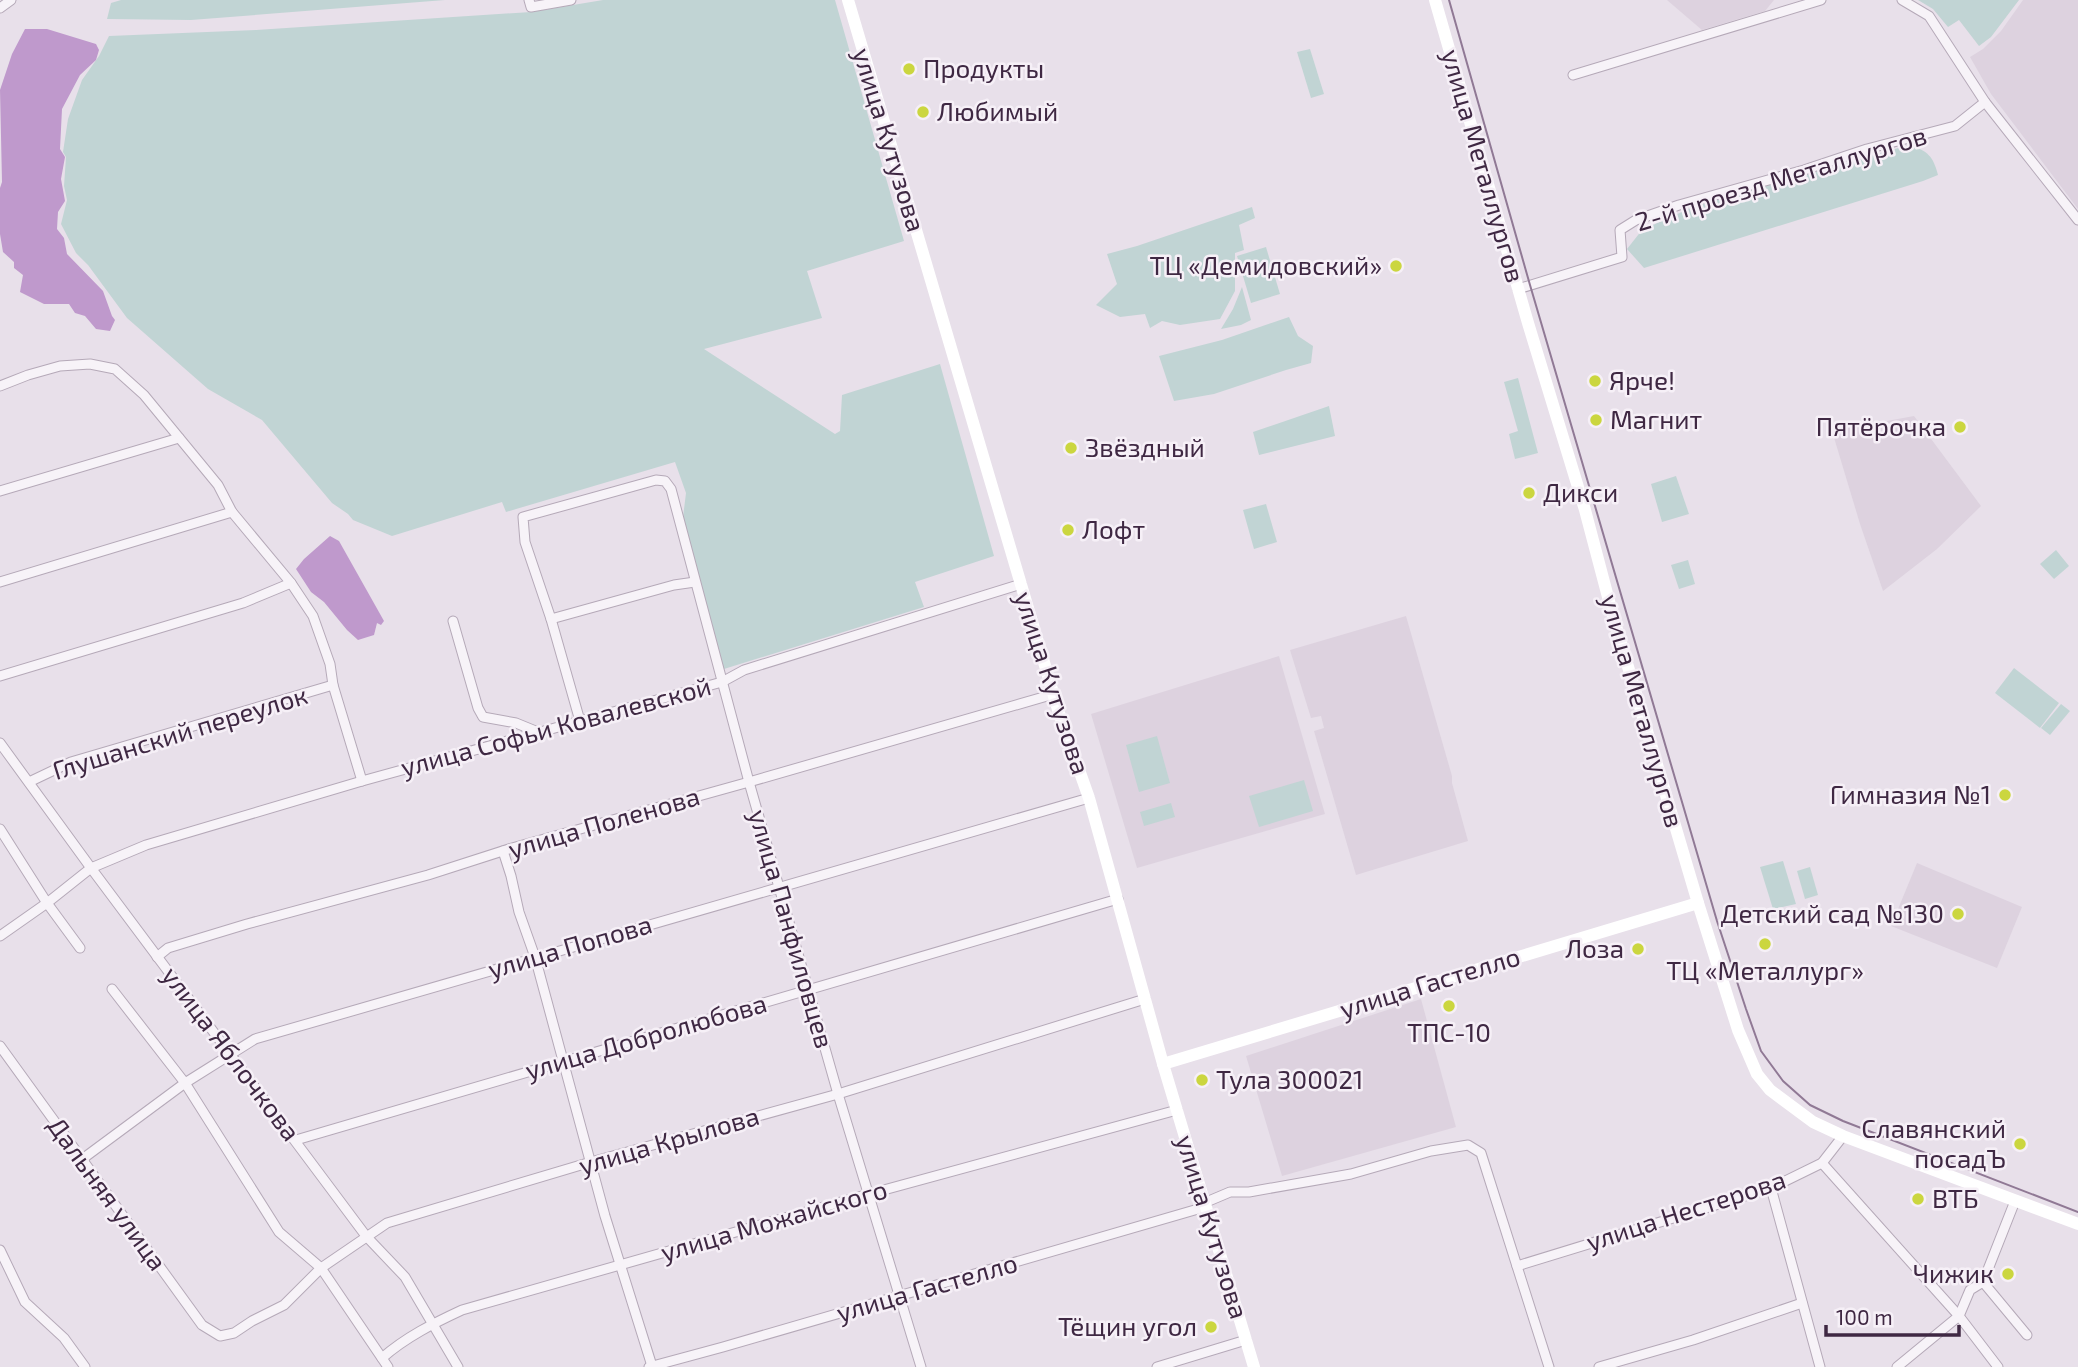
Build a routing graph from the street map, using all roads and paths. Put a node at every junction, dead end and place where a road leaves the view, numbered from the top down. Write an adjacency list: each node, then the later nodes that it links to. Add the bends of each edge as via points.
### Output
1 (11, 0): 8 (street)
2 (571, 0): 7 (street)
3 (848, 0): 20 (main road, улица Кутузова)
4 (1435, 0): 12 (main road, улица Металлургов)
5 (1821, 0): 9 (street)
6 (1902, 0): 10 (street, via 1928,16)
7 (530, 4)
8 (0, 8)
9 (1573, 75)
10 (1985, 102): 11 (street); 12 (street, 2-й проезд Металлургов, via 1955,126 1636,220 1620,230 1622,257)
11 (2078, 220)
12 (1518, 289): 40 (main road, улица Металлургов)
13 (0, 386): 14 (street, via 60,366 90,364 115,369 144,395)
14 (179, 438): 15 (street); 16 (street, via 218,485)
15 (0, 491)
16 (232, 512): 17 (street); 19 (street)
17 (0, 582)
18 (695, 582): 21 (street); 21 (street, улица Панфиловцев, via 671,489 665,481 656,480 523,517 525,542); 24 (street, улица Панфиловцев)
19 (291, 583): 23 (street, via 243,603); 25 (street, via 313,616)
20 (1021, 584): 24 (street, улица Софьи Ковалевской, via 755,666); 26 (main road, улица Кутузова)
21 (551, 619): 27 (street)
22 (453, 621): 28 (street, via 483,717)
23 (0, 676)
24 (722, 682): 27 (street, улица Софьи Ковалевской); 32 (street, улица Панфиловцев)
25 (333, 685): 30 (street); 31 (street, Глушанский переулок, via 71,762)
26 (1054, 694): 32 (street, улица Поленова); 33 (main road, улица Кутузова)
27 (580, 721): 28 (street, улица Софьи Ковалевской)
28 (538, 733): 30 (street, улица Софьи Ковалевской)
29 (0, 743): 31 (street, улица Яблочкова)
30 (362, 781): 36 (street, улица Софьи Ковалевской, via 146,845)
31 (29, 782): 36 (street, улица Яблочкова)
32 (749, 782): 35 (street, улица Поленова); 37 (street, улица Панфиловцев)
33 (1089, 797): 37 (street, улица Попова); 38 (main road, улица Кутузова)
34 (0, 829): 39 (street)
35 (503, 851): 43 (street, улица Поленова, via 168,948); 44 (street)
36 (91, 868): 39 (street, улица Софьи Ковалевской); 43 (street, улица Яблочкова)
37 (780, 886): 44 (street, улица Попова); 46 (street, улица Панфиловцев)
38 (1118, 899): 46 (street, улица Добролюбова); 47 (main road, улица Кутузова)
39 (47, 903): 41 (street, улица Софьи Ковалевской); 42 (street)
40 (1698, 903): 51 (main road, улица Гастелло); 55 (main road, улица Металлургов, via 1732,1014 1757,1074 1792,1109)
41 (0, 936)
42 (80, 948)
43 (157, 957): 49 (street, улица Яблочкова)
44 (535, 957): 49 (street, улица Попова, via 255,1039); 50 (street)
45 (112, 989): 52 (street, улица Яблочкова)
46 (809, 989): 50 (street, улица Добролюбова); 53 (street, улица Панфиловцев)
47 (1145, 999): 51 (main road, улица Кутузова); 53 (street, улица Крылова)
48 (0, 1046): 57 (street, Дальняя улица)
49 (231, 1053): 52 (street, улица Попова); 56 (street, улица Яблочкова)
50 (563, 1062): 56 (street, улица Добролюбова); 58 (street)
51 (1163, 1064): 54 (main road, улица Кутузова)
52 (185, 1083): 57 (street, улица Попова); 69 (street, улица Яблочкова, via 279,1232)
53 (838, 1094): 58 (street, улица Крылова); 61 (street, улица Панфиловцев)
54 (1177, 1110): 61 (street, улица Можайского); 63 (main road, улица Кутузова)
55 (1843, 1136): 59 (street, улица Нестерова); 62 (main road, улица Металлургов)
56 (296, 1140): 65 (street, улица Яблочкова)
57 (81, 1160): 76 (street, Дальняя улица, via 202,1325)
58 (591, 1162): 65 (street, улица Крылова, via 387,1223); 67 (street)
59 (1822, 1163): 60 (street, улица Нестерова); 73 (street)
60 (1771, 1188): 68 (street, улица Нестерова); 72 (street)
61 (869, 1194): 67 (street, улица Можайского); 71 (street, улица Панфиловцев)
62 (2015, 1201): 64 (main road, улица Металлургов); 70 (street)
63 (1204, 1205): 68 (street, улица Гастелло, via 1230,1192 1351,1174 1468,1145 1481,1153); 71 (street, улица Гастелло); 77 (main road, улица Кутузова)
64 (2078, 1224)
65 (366, 1236): 69 (street, улица Крылова); 74 (street, улица Яблочкова, via 405,1277)
66 (0, 1250): 80 (street, via 25,1302 64,1338)
67 (621, 1264): 74 (street, улица Можайского); 79 (street)
68 (1517, 1266): 85 (street)
69 (321, 1268): 76 (street, улица Крылова, via 284,1306); 78 (street, улица Яблочкова)
70 (1983, 1282): 73 (street, via 1970,1290); 75 (street)
71 (900, 1296): 79 (street, улица Гастелло); 82 (street, улица Панфиловцев)
72 (1802, 1303): 86 (street); 87 (street)
73 (1959, 1317): 88 (street); 89 (street)
74 (432, 1323): 78 (street, улица Можайского, via 392,1349); 81 (street, улица Яблочкова)
75 (2027, 1335)
76 (220, 1336)
77 (1246, 1340): 83 (street); 84 (main road, улица Кутузова)
78 (385, 1362)
79 (650, 1366)
80 (85, 1367)
81 (458, 1367)
82 (921, 1367)
83 (1157, 1367)
84 (1254, 1367)
85 (1549, 1367)
86 (1599, 1367)
87 (1820, 1367)
88 (1896, 1367)
89 (1998, 1367)

